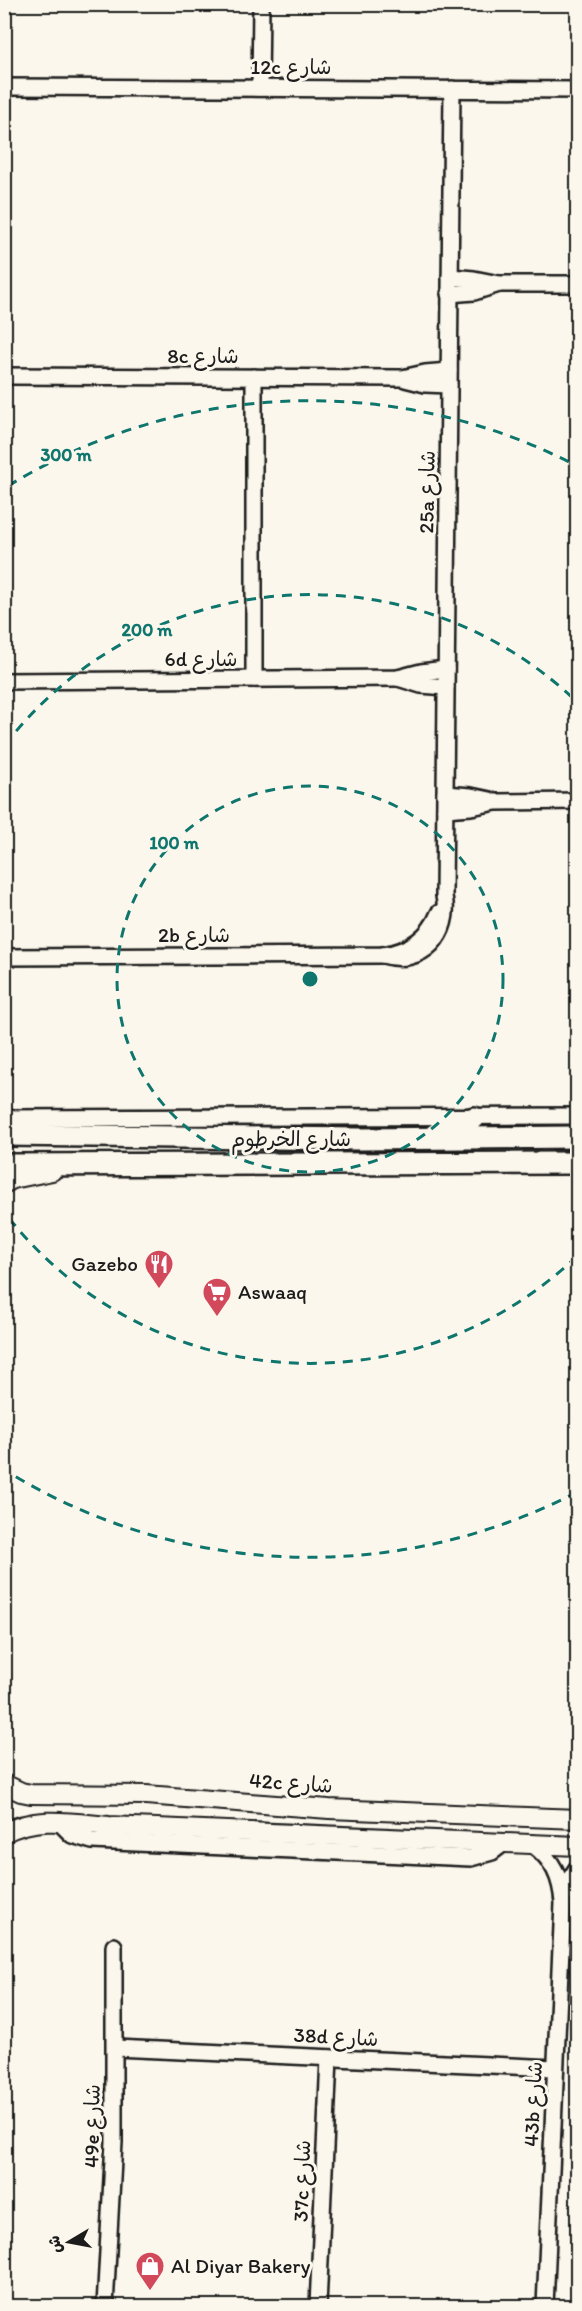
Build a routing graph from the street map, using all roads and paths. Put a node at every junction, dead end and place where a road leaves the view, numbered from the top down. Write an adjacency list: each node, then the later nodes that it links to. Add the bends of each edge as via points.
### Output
1 (261, 4): 3 (street)
2 (4, 87): 3 (street, 12c شارع)
3 (260, 88): 4 (street, 12c شارع)
4 (452, 89): 5 (street, 12c شارع); 6 (street, 25a شارع)
5 (578, 90)
6 (450, 277): 7 (street); 9 (street, 25a شارع)
7 (498, 284): 8 (street); 9 (street)
8 (578, 284)
9 (450, 294): 12 (street, 25a شارع)
10 (4, 376): 11 (street, 8c شارع)
11 (254, 377): 12 (street, 8c شارع, via 402,378 425,384); 15 (street)
12 (449, 378): 13 (street, 25a شارع)
13 (446, 669): 14 (street, 6d شارع); 17 (street, 25a شارع)
14 (398, 678): 15 (street, 6d شارع); 17 (street, 6d شارع)
15 (254, 679): 16 (street, 6d شارع)
16 (4, 681)
17 (446, 687): 19 (street, 25a شارع)
18 (578, 801): 19 (street, via 496,802 471,796)
19 (445, 802): 20 (street, 25a شارع, via 446,912 435,941)
20 (421, 946): 21 (street, 2b شارع, via 404,958)
21 (4, 957)
22 (578, 1116): 23 (street)
23 (474, 1118): 24 (street); 27 (main road)
24 (4, 1119)
25 (4, 1135): 28 (main road, شارع الخرطوم)
26 (578, 1137): 27 (main road, شارع الخرطوم)
27 (429, 1138): 28 (main road, شارع الخرطوم)
28 (360, 1139): 32 (main road)
29 (578, 1163): 32 (main road, شارع الخرطوم)
30 (4, 1165): 31 (main road, شارع الخرطوم)
31 (79, 1165): 32 (main road, شارع الخرطوم); 33 (street)
32 (359, 1165)
33 (4, 1184)
34 (4, 1784): 35 (street, 42c شارع, via 31,1794)
35 (146, 1795): 37 (street, 42c شارع, via 329,1809); 39 (street, via 139,1800 109,1804 103,1812)
36 (4, 1818): 38 (street)
37 (578, 1819)
38 (54, 1822): 39 (street); 40 (street, via 22,1825); 41 (street, via 78,1838 104,1841 471,1858 492,1852)
39 (109, 1826): 41 (street)
40 (4, 1833)
41 (504, 1843): 42 (street)
42 (533, 1845): 43 (street); 45 (street, 43b شارع, via 556,1869)
43 (578, 1846)
44 (578, 1867): 45 (street, 43b شارع)
45 (562, 1903): 49 (street, 43b شارع)
46 (114, 1946): 47 (street, 49e شارع)
47 (115, 2049): 48 (street, 38d شارع); 50 (street, 49e شارع)
48 (329, 2058): 49 (street, 38d شارع); 51 (street, 37c شارع)
49 (555, 2068): 52 (street, 43b شارع)
50 (105, 2307)
51 (318, 2307)
52 (545, 2307)

